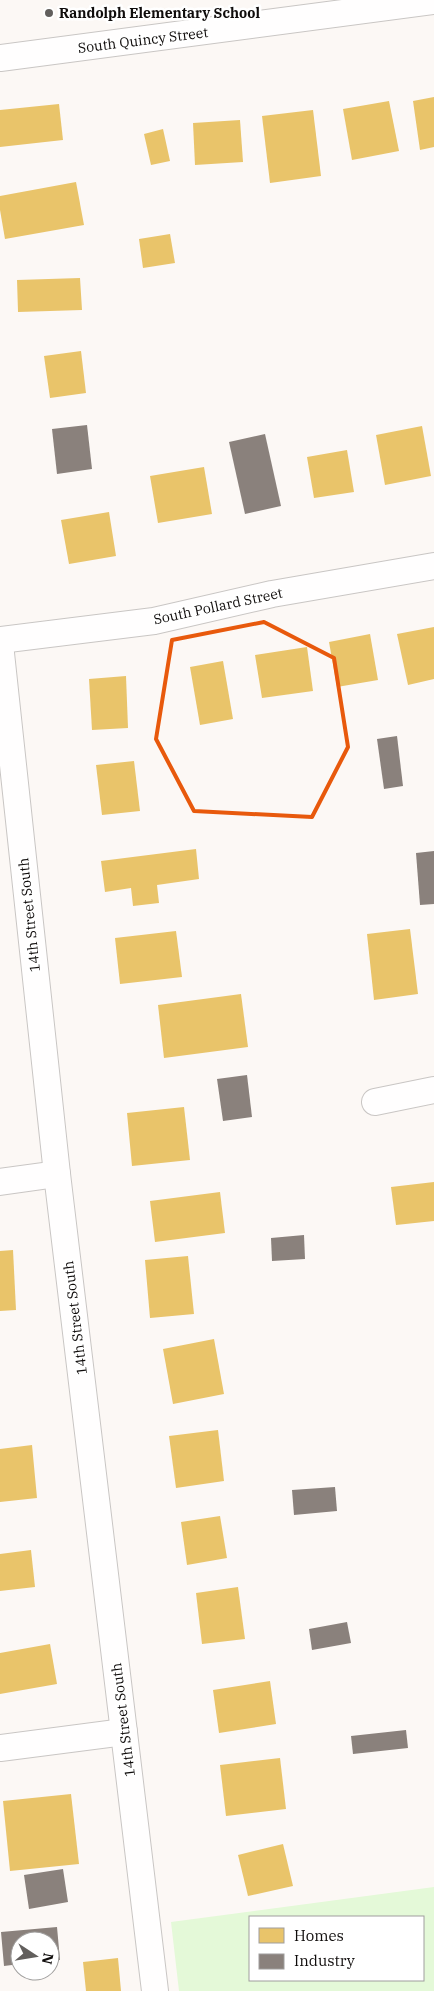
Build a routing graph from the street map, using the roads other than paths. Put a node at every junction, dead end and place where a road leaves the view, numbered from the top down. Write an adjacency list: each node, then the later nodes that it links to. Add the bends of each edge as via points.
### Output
1 (434, 1): 2 (street, South Quincy Street)
2 (0, 58)
3 (434, 566): 4 (street, South Pollard Street, via 272,594 154,621)
4 (0, 642): 7 (street, 14th Street South)
5 (434, 1090): 6 (street)
6 (375, 1102)
7 (57, 1174): 8 (street); 9 (street, 14th Street South)
8 (0, 1182)
9 (124, 1732): 10 (street); 11 (street, 14th Street South)
10 (0, 1748)
11 (154, 1991)

